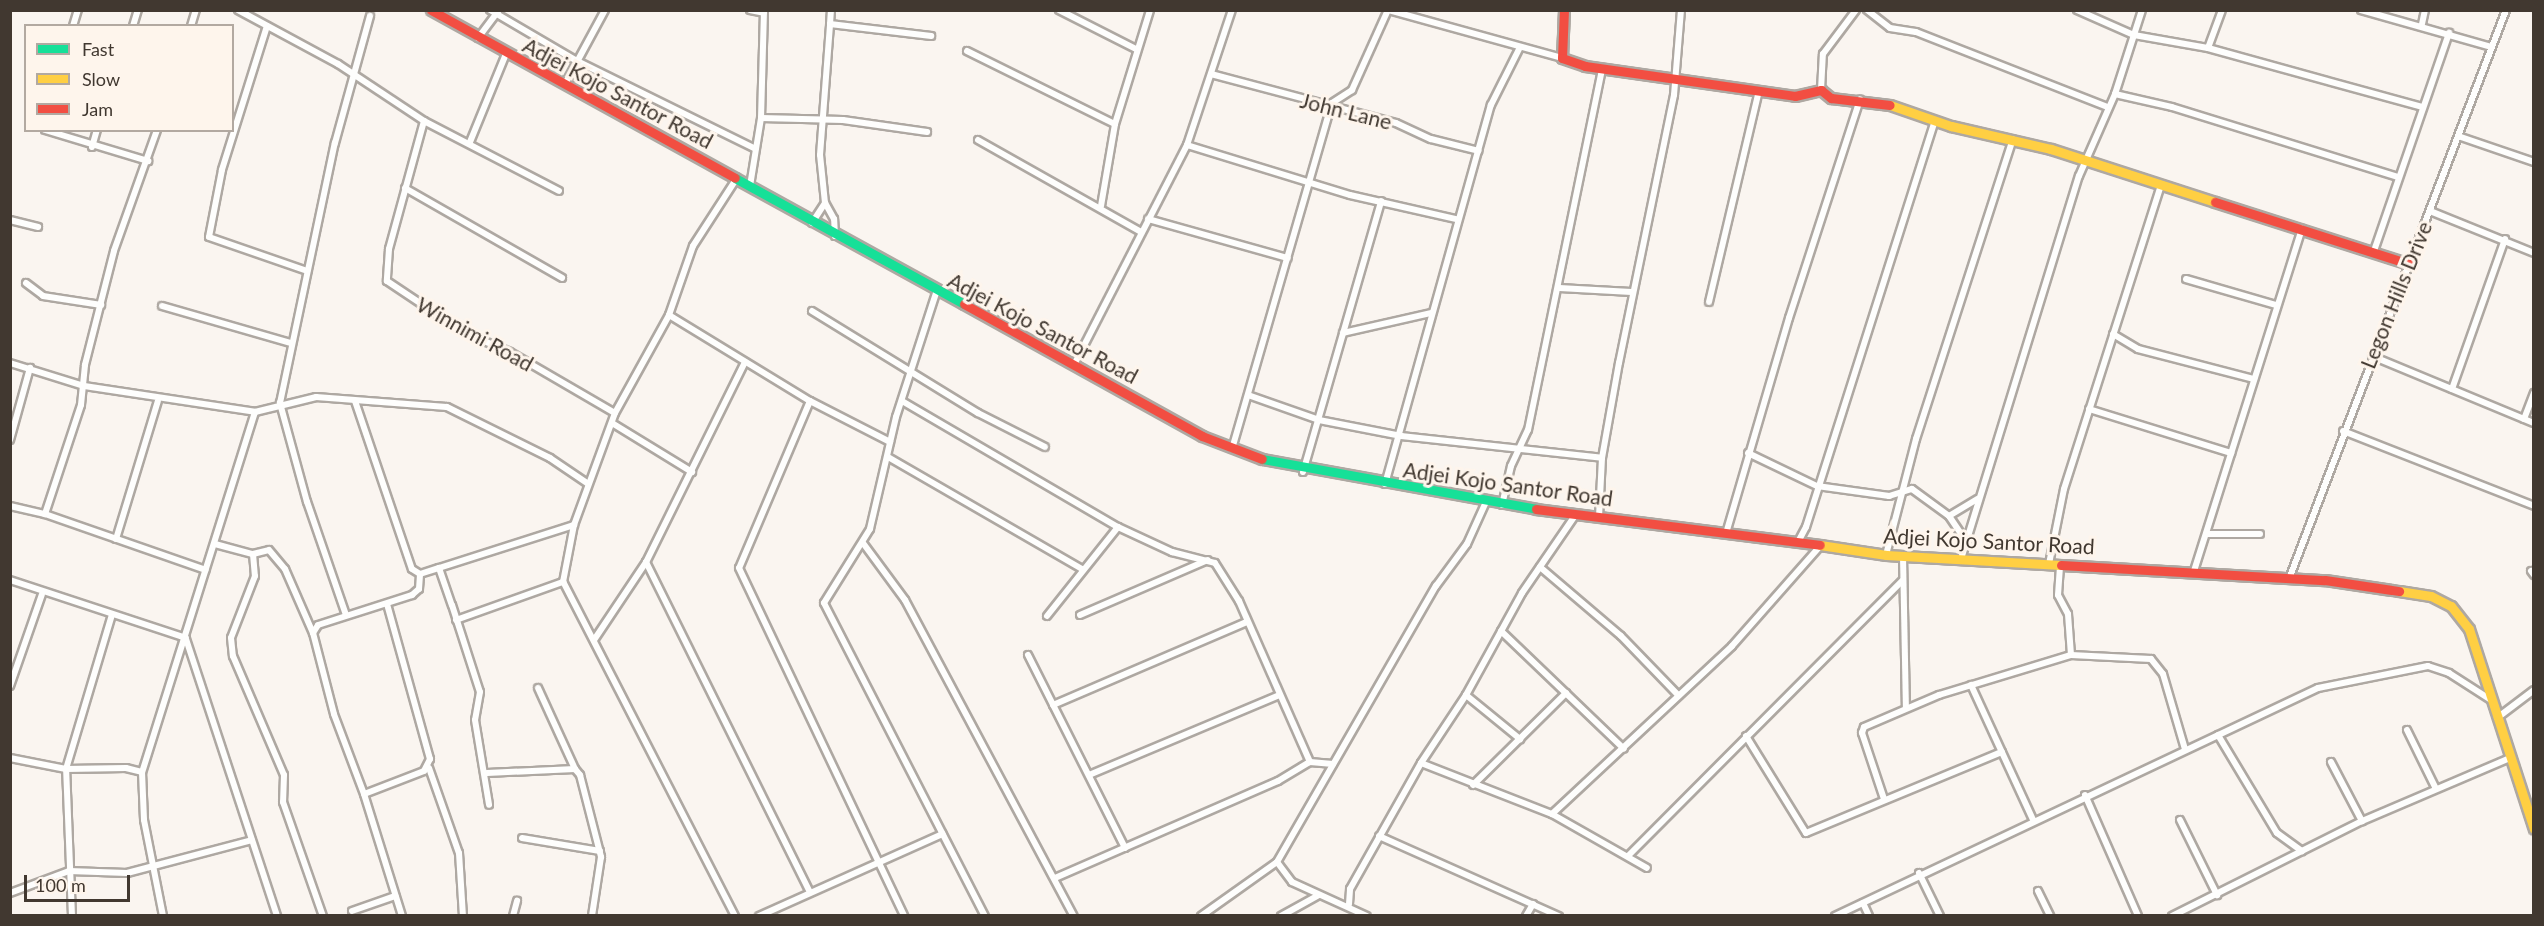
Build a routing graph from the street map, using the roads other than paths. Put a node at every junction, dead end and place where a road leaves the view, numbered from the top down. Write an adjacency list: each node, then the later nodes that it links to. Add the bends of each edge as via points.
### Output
1 (238, 10): 26 (street)
2 (431, 10): 30 (street, Adjei Kojo Santor Road)
3 (490, 10): 21 (street)
4 (605, 10): 38 (street)
5 (750, 10): 22 (street)
6 (831, 10): 24 (street)
7 (1059, 10): 32 (street)
8 (1150, 10): 32 (street)
9 (1232, 10): 40 (street)
10 (1388, 10): 34 (street); 50 (street, via 1352,90)
11 (1564, 10): 37 (street)
12 (1681, 10): 42 (street)
13 (1856, 10): 44 (street, via 1823,54)
14 (1867, 10): 48 (street, via 1890,28 1916,32)
15 (2077, 10): 28 (street)
16 (2142, 10): 28 (street)
17 (2222, 10): 33 (street)
18 (2361, 10): 25 (street)
19 (2425, 10): 25 (street)
20 (2506, 10): 31 (street, Legon Hills Drive)
21 (498, 12): 30 (street); 38 (street)
22 (764, 12): 51 (street)
23 (370, 16): 41 (street)
24 (830, 24): 29 (street); 52 (street)
25 (2422, 24): 27 (street)
26 (267, 26): 41 (street); 60 (street)
27 (2449, 33): 31 (street); 49 (street)
28 (2134, 35): 33 (street); 46 (street)
29 (931, 36)
30 (478, 39): 36 (street, Adjei Kojo Santor Road)
31 (2492, 47): 62 (street, Legon Hills Drive)
32 (1136, 48): 55 (street)
33 (2208, 48): 49 (street)
34 (1519, 49): 37 (street); 69 (street, via 1497,87)
35 (967, 51): 55 (street)
36 (506, 54): 43 (street, Adjei Kojo Santor Road); 65 (street)
37 (1562, 58): 39 (street)
38 (577, 61): 43 (street); 68 (street)
39 (1602, 70): 42 (street); 101 (street)
40 (1211, 74): 50 (street, John Lane); 66 (street)
41 (352, 76): 53 (street); 97 (street)
42 (1675, 79): 45 (street); 103 (street, via 1663,160)
43 (566, 84): 74 (street, Adjei Kojo Santor Road)
44 (1821, 90): 45 (street, via 1795,96); 47 (street, via 1831,98)
45 (1760, 91): 104 (street)
46 (2115, 94): 48 (street); 73 (street, via 2172,107)
47 (1860, 99): 54 (street); 144 (street)
48 (2107, 107): 71 (street)
49 (2422, 107): 73 (street)
50 (1330, 108): 69 (street, John Lane, via 1396,123 1431,139); 75 (street)
51 (761, 118): 52 (street); 68 (street)
52 (822, 119): 61 (street); 81 (street)
53 (424, 121): 65 (street); 78 (street, Winnimi Road)
54 (1935, 121): 63 (street); 152 (street)
55 (1115, 124): 82 (street)
56 (51, 132): 67 (street)
57 (97, 132): 67 (street)
58 (156, 132): 70 (street)
59 (234, 132): 97 (street, via 209,237)
60 (234, 132)
61 (927, 132)
62 (2458, 136): 72 (street); 83 (street, Legon Hills Drive)
63 (2013, 139): 71 (street); 153 (street)
64 (978, 140): 82 (street)
65 (470, 142): 79 (street)
66 (1187, 145): 75 (street, via 1260,164); 84 (street)
67 (92, 147): 70 (street)
68 (756, 149): 77 (street)
69 (1479, 151): 85 (street)
70 (148, 161): 105 (street, via 117,242)
71 (2087, 161): 76 (street); 154 (street)
72 (2534, 162)
73 (2398, 177): 93 (street)
74 (737, 178): 77 (street, Adjei Kojo Santor Road); 110 (street, via 693,246)
75 (1311, 184): 80 (street); 95 (street)
76 (2161, 184): 89 (street); 112 (street)
77 (750, 186): 87 (street, Adjei Kojo Santor Road)
78 (405, 188): 98 (street); 132 (street, Winnimi Road, via 385,272 391,285 465,333 510,352)
79 (559, 191)
80 (1381, 201): 85 (street); 111 (street)
81 (825, 203): 87 (street); 91 (street, via 834,219)
82 (1101, 206): 90 (street)
83 (2430, 212): 92 (street); 96 (street, Legon Hills Drive)
84 (1148, 219): 90 (street); 95 (street)
85 (1456, 219): 109 (street)
86 (10, 220): 88 (street)
87 (812, 223): 91 (street, Adjei Kojo Santor Road)
88 (38, 227)
89 (2302, 229): 93 (street); 106 (street)
90 (1141, 232): 117 (street)
91 (835, 236): 102 (street, Adjei Kojo Santor Road)
92 (2505, 239): 94 (street); 122 (street)
93 (2374, 251): 96 (street)
94 (2534, 254)
95 (1288, 258): 124 (street)
96 (2409, 264): 114 (street, Legon Hills Drive)
97 (307, 271): 113 (street)
98 (562, 278)
99 (2186, 279): 106 (street)
100 (26, 283): 105 (street, via 43,296)
101 (1558, 288): 103 (street); 142 (street, via 1528,430)
102 (937, 290): 117 (street, Adjei Kojo Santor Road); 119 (street)
103 (1633, 292): 147 (street)
104 (1709, 302)
105 (101, 305): 121 (street)
106 (2276, 305): 120 (street)
107 (162, 306): 113 (street)
108 (812, 311): 119 (street)
109 (1431, 313): 111 (street); 138 (street)
110 (669, 315): 115 (street); 132 (street)
111 (1343, 333): 134 (street)
112 (2113, 334): 120 (street, via 2138,349); 130 (street)
113 (291, 343): 129 (street)
114 (2372, 356): 122 (street); 137 (street, Legon Hills Drive)
115 (745, 362): 127 (street); 148 (street)
116 (10, 363): 118 (street)
117 (1074, 365): 143 (street, Adjei Kojo Santor Road)
118 (30, 368): 121 (street); 139 (street)
119 (909, 373): 128 (street); 141 (street)
120 (2254, 379): 145 (street)
121 (84, 386): 125 (street); 159 (street)
122 (2452, 388): 133 (street)
123 (2534, 393): 133 (street)
124 (1248, 395): 134 (street); 143 (street)
125 (158, 400): 131 (street); 168 (street)
126 (355, 401): 129 (street, via 316,397); 150 (street, via 399,400 461,412); 187 (street, via 409,564)
127 (810, 401): 140 (street); 256 (street, via 739,568)
128 (902, 401): 140 (street); 164 (street)
129 (280, 403): 131 (street); 195 (street, via 307,502)
130 (2089, 409): 145 (street); 180 (street, via 2062,497)
131 (255, 412): 172 (street)
132 (615, 413): 135 (street)
133 (2524, 419): 136 (street)
134 (1318, 420): 138 (street); 149 (street)
135 (612, 423): 148 (street); 150 (street)
136 (2534, 423)
137 (2343, 431): 158 (street); 190 (street, Legon Hills Drive)
138 (1401, 436): 142 (street); 151 (street)
139 (10, 440)
140 (890, 442): 146 (street)
141 (1045, 447)
142 (1517, 448): 147 (street); 156 (street)
143 (1232, 449): 149 (street, Adjei Kojo Santor Road)
144 (1748, 453): 152 (street); 165 (street)
145 (2231, 453): 166 (street)
146 (888, 457): 171 (street); 184 (street)
147 (1602, 458): 162 (street)
148 (692, 472): 179 (street)
149 (1303, 473): 151 (street, Adjei Kojo Santor Road)
150 (587, 483): 163 (street)
151 (1385, 484): 155 (street, Adjei Kojo Santor Road)
152 (1817, 486): 153 (street, via 1889,496); 170 (street)
153 (1900, 493): 161 (street, via 1912,489); 175 (street)
154 (1977, 499): 161 (street); 169 (street)
155 (1486, 502): 156 (street, Adjei Kojo Santor Road); 230 (street, via 1467,544 1436,586)
156 (1502, 505): 160 (street, Adjei Kojo Santor Road)
157 (10, 506): 159 (street)
158 (2534, 506)
159 (45, 514): 168 (street)
160 (1576, 514): 162 (street, Adjei Kojo Santor Road); 182 (street)
161 (1949, 516): 169 (street)
162 (1599, 517): 165 (street, Adjei Kojo Santor Road)
163 (574, 525): 183 (street); 191 (street)
164 (1118, 527): 178 (street, via 1172,552); 184 (street)
165 (1727, 530): 170 (street, Adjei Kojo Santor Road)
166 (2206, 534): 167 (street); 186 (street)
167 (2260, 534)
168 (116, 539): 185 (street)
169 (1965, 540): 177 (street)
170 (1798, 542): 173 (street, Adjei Kojo Santor Road)
171 (863, 543): 248 (street, via 824,603); 262 (street, via 904,600)
172 (215, 544): 174 (street); 185 (street)
173 (1822, 544): 175 (street, Adjei Kojo Santor Road); 213 (street, via 1732,646)
174 (253, 554): 201 (street, via 269,550 285,569); 277 (street, via 255,576 231,638 233,656 284,775 283,802)
175 (1886, 555): 176 (street, Adjei Kojo Santor Road)
176 (1904, 556): 177 (street, Adjei Kojo Santor Road); 189 (street)
177 (1961, 559): 180 (street, Adjei Kojo Santor Road)
178 (1208, 560): 196 (street); 199 (street, via 1218,566)
179 (646, 562): 203 (street); 265 (street)
180 (2049, 564): 181 (street, Adjei Kojo Santor Road)
181 (2061, 564): 186 (street, Adjei Kojo Santor Road); 205 (street, via 2058,595 2068,614)
182 (1540, 567): 200 (street); 213 (street, via 1621,636)
183 (439, 568): 187 (street); 198 (street)
184 (1082, 569): 197 (street)
185 (206, 570): 202 (street)
186 (2194, 571): 190 (street, Adjei Kojo Santor Road)
187 (420, 574): 193 (street, via 419,590)
188 (10, 580): 192 (street)
189 (1903, 580): 216 (street); 220 (street, via 1832,656)
190 (2289, 580): 214 (street, Adjei Kojo Santor Road, via 2368,584 2442,601 2461,615 2469,629)
191 (563, 582): 198 (street); 203 (street)
192 (42, 594): 194 (street); 207 (street)
193 (387, 604): 195 (street); 232 (street)
194 (112, 615): 202 (street); 231 (street)
195 (346, 615): 201 (street, via 318,625)
196 (1080, 615)
197 (1047, 616)
198 (456, 620): 235 (street, via 480,692 475,720)
199 (1247, 622): 211 (street); 215 (street)
200 (1501, 631): 210 (street); 212 (street)
201 (313, 633): 239 (street, via 334,714)
202 (186, 638): 234 (street); 251 (street)
203 (594, 640): 282 (street)
204 (1028, 655): 215 (street)
205 (2072, 655): 206 (street); 223 (street, via 2151,659 2163,674)
206 (1971, 685): 216 (street); 224 (street)
207 (10, 687)
208 (538, 688): 233 (street)
209 (2534, 690): 217 (street)
210 (1566, 693): 221 (street); 222 (street)
211 (1279, 695): 227 (street); 236 (street)
212 (1466, 695): 221 (street); 229 (street)
213 (1679, 696): 222 (street)
214 (2491, 700): 217 (street, Adjei Kojo Santor Road); 219 (street, via 2449,673 2415,666 2318,688)
215 (1053, 705): 236 (street)
216 (1906, 708): 241 (street, via 1862,730)
217 (2497, 718): 226 (street, Adjei Kojo Santor Road)
218 (2407, 730): 238 (street)
219 (2218, 735): 223 (street); 254 (street, via 2277,833)
220 (1746, 736): 241 (street, via 1806,833); 255 (street)
221 (1520, 739): 237 (street)
222 (1624, 749): 243 (street)
223 (2186, 749): 240 (street)
224 (2002, 752): 241 (street); 244 (street)
225 (10, 758): 231 (street)
226 (2510, 759): 238 (street); 247 (street, Adjei Kojo Santor Road)
227 (1310, 762): 230 (street); 252 (street)
228 (2331, 762): 246 (street)
229 (1421, 763): 237 (street); 249 (street)
230 (1333, 764): 257 (street)
231 (66, 768): 234 (street, via 126,768); 260 (street)
232 (429, 768): 239 (street); 279 (street, via 459,853)
233 (574, 769): 235 (street); 253 (street, via 586,789)
234 (141, 772): 258 (street, via 144,820)
235 (487, 773): 242 (street)
236 (1089, 775): 252 (street)
237 (1473, 785): 243 (street)
238 (2435, 787): 246 (street)
239 (364, 794): 268 (street)
240 (2085, 795): 244 (street); 296 (street)
241 (1884, 799)
242 (489, 805)
243 (1552, 814): 255 (street)
244 (2033, 820): 261 (street)
245 (2180, 820): 267 (street)
246 (2362, 820): 254 (street)
247 (2534, 829)
248 (942, 834): 256 (street); 285 (street)
249 (1379, 836): 271 (street, via 1350,889); 272 (street)
250 (522, 838): 253 (street)
251 (252, 840): 258 (street); 276 (street)
252 (1125, 848): 262 (street)
253 (600, 851): 281 (street)
254 (2302, 851): 267 (street)
255 (1629, 855): 259 (street)
256 (878, 861): 265 (street); 284 (street)
257 (1276, 862): 266 (street, via 1292,882); 287 (street)
258 (154, 867): 260 (street, via 128,873); 275 (street)
259 (1647, 868)
260 (69, 871): 264 (street); 274 (street)
261 (1919, 873): 270 (street); 294 (street)
262 (1055, 878): 286 (street)
263 (2038, 891): 295 (street)
264 (10, 893)
265 (810, 893): 283 (street)
266 (1319, 895): 271 (street); 288 (street)
267 (2217, 895): 297 (street)
268 (395, 896): 273 (street); 278 (street)
269 (517, 901): 280 (street)
270 (1863, 903): 292 (street); 293 (street)
271 (1349, 904): 289 (street)
272 (1533, 904): 290 (street); 291 (street)
273 (352, 911)
274 (72, 915)
275 (163, 915)
276 (277, 915)
277 (323, 915)
278 (402, 915)
279 (463, 915)
280 (513, 915)
281 (591, 915)
282 (735, 915)
283 (759, 915)
284 (904, 915)
285 (985, 915)
286 (1074, 915)
287 (1201, 915)
288 (1281, 915)
289 (1367, 915)
290 (1526, 915)
291 (1558, 915)
292 (1835, 915)
293 (1869, 915)
294 (1940, 915)
295 (2050, 915)
296 (2138, 915)
297 (2172, 915)

